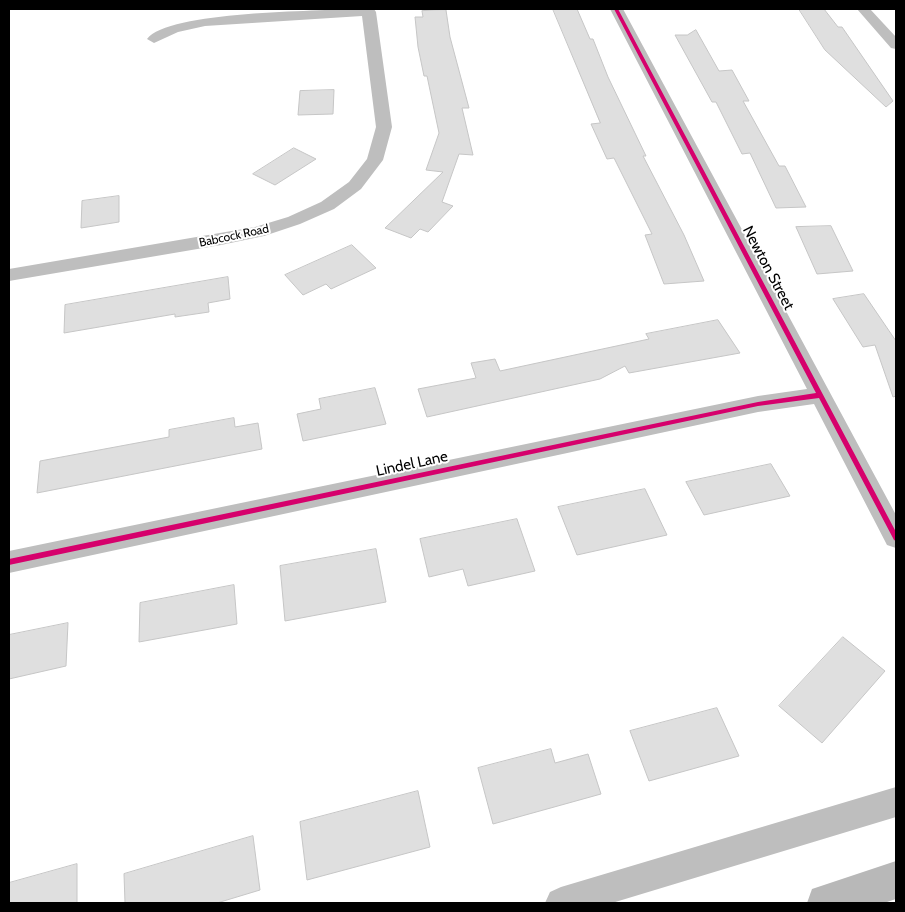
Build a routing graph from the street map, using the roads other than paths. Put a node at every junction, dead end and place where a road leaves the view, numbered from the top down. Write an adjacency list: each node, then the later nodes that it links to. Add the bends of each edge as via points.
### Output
1 (616, 9): 7 (street, Newton Street)
2 (864, 9): 5 (street)
3 (369, 10): 4 (street, via 205,22 174,29); 6 (street, Babcock Road, via 384,127 383,142 365,175 349,190 307,216 250,235)
4 (154, 39)
5 (896, 45)
6 (9, 275)
7 (821, 395): 8 (street, Newton Street); 9 (street, Lindel Lane, via 758,404)
8 (896, 538)
9 (9, 562)
10 (896, 802): 12 (street)
11 (896, 880): 13 (main road)
12 (561, 903)
13 (826, 903)

